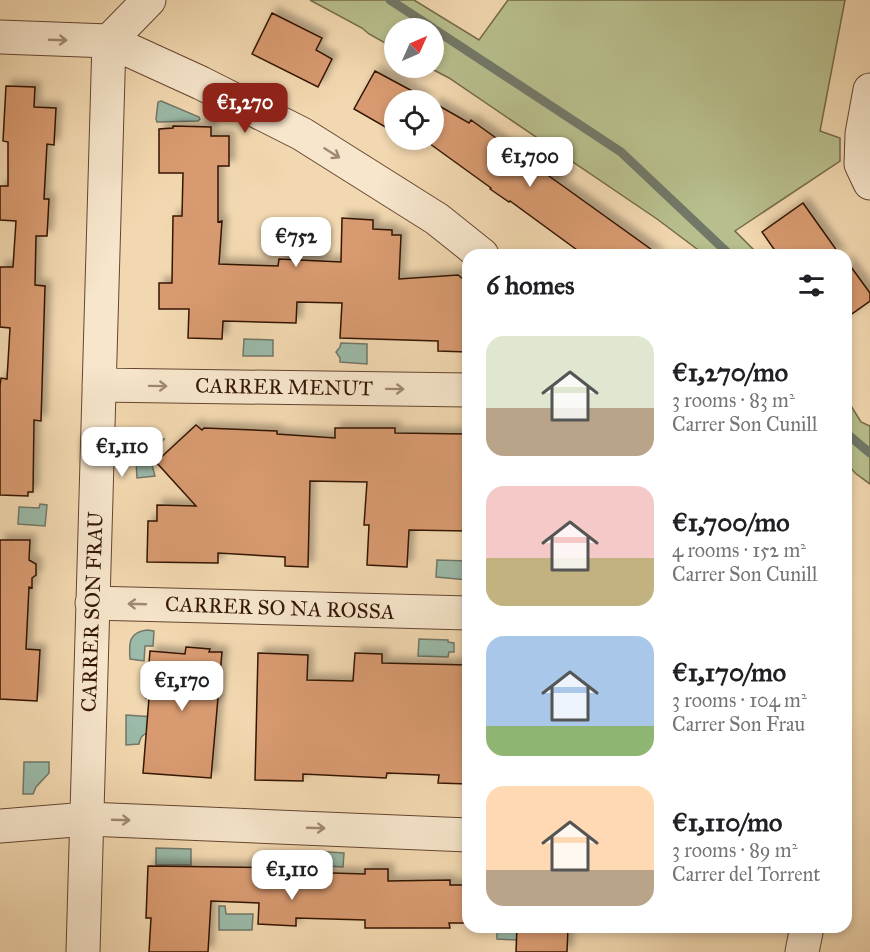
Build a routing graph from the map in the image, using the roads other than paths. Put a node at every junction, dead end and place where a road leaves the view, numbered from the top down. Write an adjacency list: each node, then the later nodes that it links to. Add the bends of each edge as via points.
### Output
1 (149, 0): 3 (street)
2 (0, 37): 3 (street, one-way to 3)
3 (109, 41): 6 (street, one-way to 6, via 302,134 437,219); 7 (street, CARRER SON FRAU)
4 (870, 90): 5 (street, via 861,164)
5 (870, 183)
6 (474, 249)
7 (99, 385): 8 (street, CARRER MENUT, one-way to 8); 9 (street, CARRER SON FRAU)
8 (462, 390)
9 (92, 603): 10 (street, CARRER SO NA ROSSA, one-way to 9); 11 (street, CARRER SON FRAU)
10 (462, 613)
11 (87, 819): 12 (street); 13 (street, one-way to 13); 15 (street, CARRER SON FRAU)
12 (0, 826)
13 (462, 835)
14 (806, 933): 16 (street)
15 (83, 952)
16 (802, 952)

